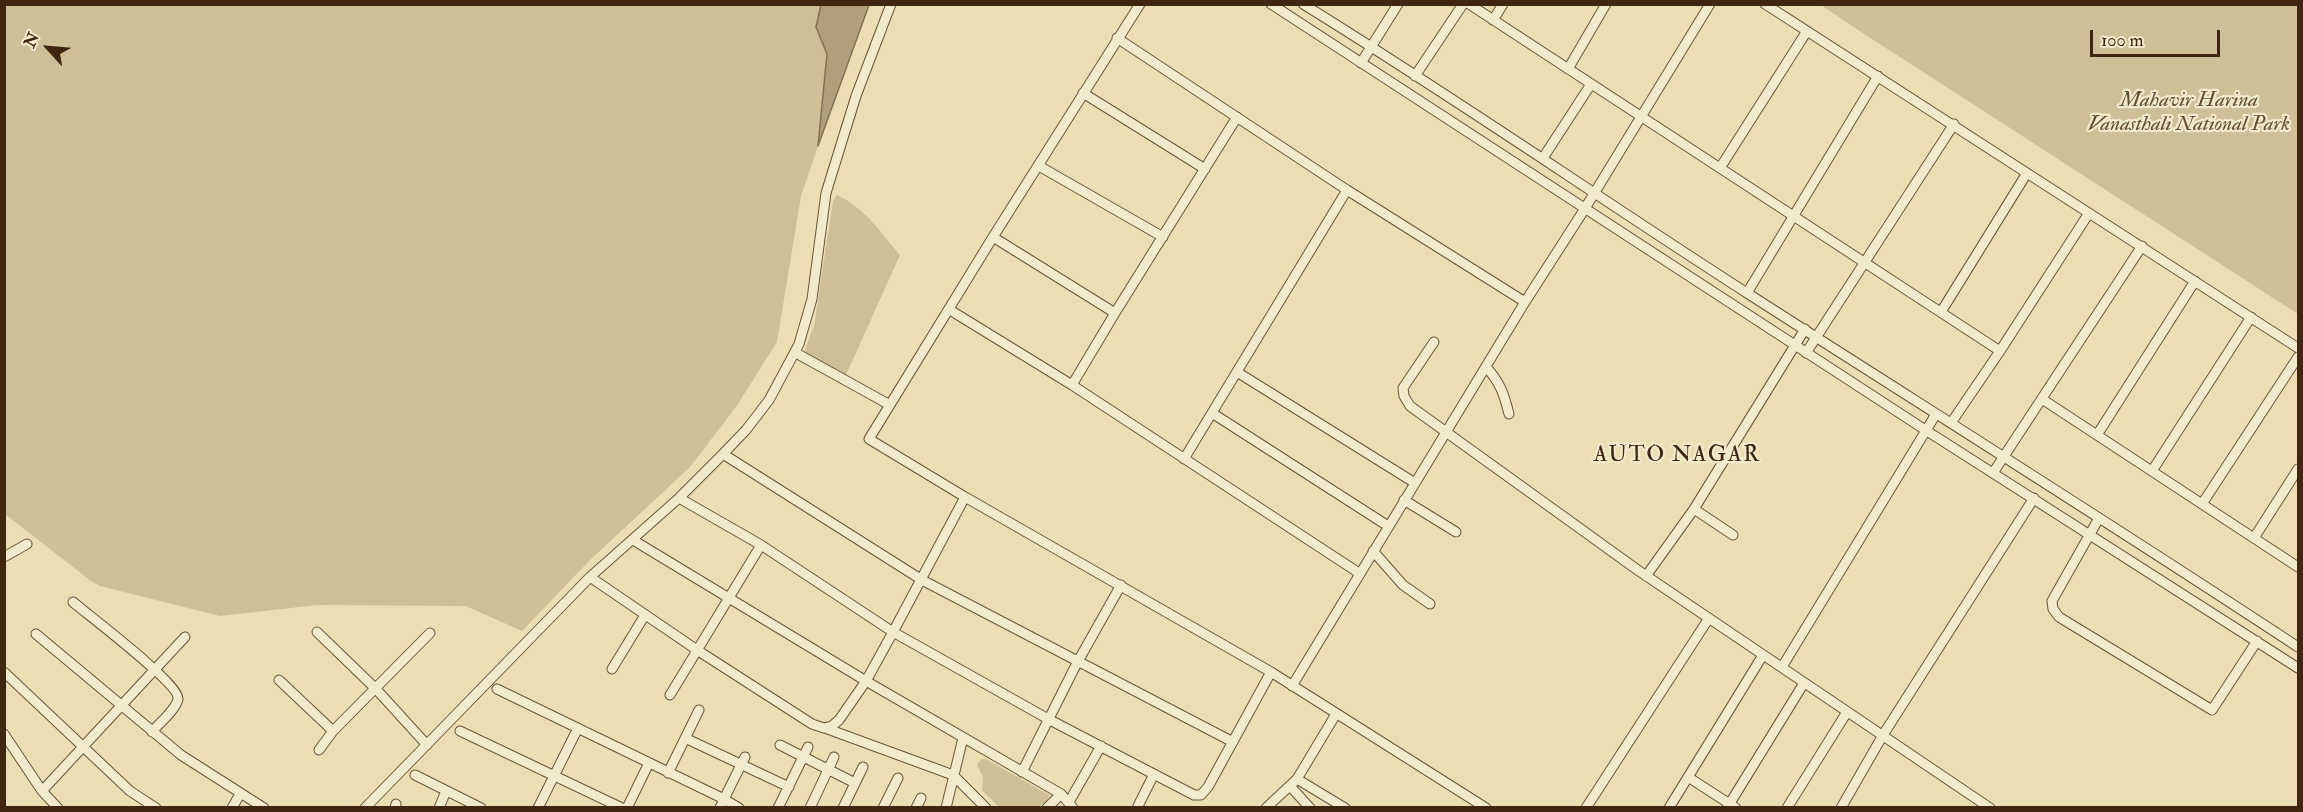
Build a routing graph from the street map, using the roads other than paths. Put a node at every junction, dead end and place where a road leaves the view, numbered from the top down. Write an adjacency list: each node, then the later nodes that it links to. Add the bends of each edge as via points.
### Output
1 (891, 4): 52 (street, via 856,96 826,193 812,299)
2 (1140, 4): 14 (street)
3 (1271, 4): 16 (street)
4 (1303, 4): 15 (street)
5 (1398, 4): 15 (street)
6 (1463, 4): 18 (street)
7 (1469, 4): 12 (street)
8 (1503, 4): 12 (street)
9 (1606, 4): 17 (street)
10 (1710, 4): 23 (street)
11 (1765, 4): 13 (street)
12 (1493, 20): 17 (street)
13 (1807, 31): 19 (street); 27 (street)
14 (1118, 38): 21 (street); 22 (street)
15 (1371, 46): 16 (street); 18 (street)
16 (1361, 63): 32 (street)
17 (1568, 69): 20 (street)
18 (1415, 76): 25 (street)
19 (1878, 76): 24 (street); 34 (street)
20 (1591, 84): 23 (street); 25 (street)
21 (1083, 93): 26 (street); 28 (street)
22 (1237, 117): 28 (street); 30 (street)
23 (1642, 117): 27 (street); 31 (street)
24 (1954, 124): 29 (street); 38 (street)
25 (1543, 158): 31 (street)
26 (1039, 166): 35 (street); 36 (street)
27 (1720, 168): 34 (street)
28 (1205, 169): 36 (street)
29 (2027, 173): 33 (street); 44 (street)
30 (1347, 190): 41 (street); 56 (street)
31 (1594, 193): 32 (street); 40 (street)
32 (1584, 210): 41 (street); 49 (street)
33 (2089, 213): 37 (street); 51 (street)
34 (1793, 216): 38 (street); 40 (street)
35 (993, 237): 42 (street); 43 (street)
36 (1163, 237): 43 (street)
37 (2142, 246): 39 (street); 58 (street)
38 (1864, 262): 44 (street); 47 (street)
39 (2195, 281): 45 (street); 66 (street)
40 (1748, 293): 46 (street)
41 (1525, 302): 55 (street)
42 (950, 310): 57 (street); 59 (street)
43 (1115, 312): 57 (street)
44 (1941, 312): 51 (street)
45 (2251, 317): 50 (street); 71 (street)
46 (1805, 329): 47 (street); 49 (street)
47 (1817, 337): 53 (street); 62 (street)
48 (1434, 342): 65 (street, via 1403,388 1404,396)
49 (1795, 346): 53 (street); 79 (street)
50 (2298, 348)
51 (2000, 351): 63 (street)
52 (796, 353): 59 (street); 67 (street, via 769,400)
53 (1806, 353): 64 (street)
54 (2298, 357): 78 (street)
55 (1486, 368): 61 (street, via 1498,380); 65 (street)
56 (1237, 372): 60 (street); 73 (street)
57 (1072, 385): 69 (street)
58 (2042, 399): 66 (street); 68 (street)
59 (890, 405): 74 (street, via 869,439)
60 (1212, 413): 69 (street); 81 (street)
61 (1509, 414)
62 (1936, 414): 63 (street); 64 (street)
63 (1951, 423): 68 (street)
64 (1927, 431): 72 (street); 112 (street)
65 (1446, 433): 73 (street); 93 (street)
66 (2097, 435): 71 (street)
67 (723, 454): 75 (street); 95 (street)
68 (2005, 457): 72 (street); 80 (street)
69 (1184, 459): 92 (street)
70 (2298, 469): 85 (street)
71 (2152, 471): 78 (street)
72 (1994, 473): 76 (street)
73 (1415, 483): 77 (street)
74 (965, 497): 95 (street); 96 (street)
75 (679, 498): 86 (street); 88 (street)
76 (2034, 498): 83 (street); 136 (street)
77 (1404, 500): 81 (street); 82 (street)
78 (2202, 504): 85 (street)
79 (1694, 509): 84 (street); 93 (street)
80 (2099, 518): 83 (street); 108 (street)
81 (1389, 526): 89 (street)
82 (1456, 532)
83 (2090, 534): 107 (street); 107 (street, via 2052,601 2059,617 2212,710)
84 (1733, 535)
85 (2254, 538): 91 (street)
86 (633, 540): 94 (street); 97 (street)
87 (27, 544): 90 (street)
88 (761, 546): 97 (street); 103 (street)
89 (1373, 551): 92 (street); 99 (street, via 1403,585)
90 (4, 557)
91 (2298, 567)
92 (1359, 573): 121 (street)
93 (1646, 576): 101 (street)
94 (590, 577): 100 (street); 140 (street)
95 (922, 579): 103 (street); 111 (street)
96 (1121, 585): 111 (street); 117 (street)
97 (729, 597): 109 (street); 119 (street)
98 (73, 602): 115 (street)
99 (1430, 604)
100 (645, 615): 109 (street); 114 (street)
101 (1709, 618): 110 (street); 197 (street)
102 (317, 632): 123 (street)
103 (893, 632): 119 (street); 129 (street)
104 (430, 633): 123 (street)
105 (36, 634): 125 (street)
106 (185, 637): 115 (street)
107 (2257, 641): 113 (street)
108 (2298, 647)
109 (697, 650): 124 (street); 130 (street)
110 (1763, 655): 112 (street); 158 (street)
111 (1077, 663): 129 (street); 139 (street)
112 (1782, 667): 120 (street)
113 (2298, 668)
114 (612, 669)
115 (155, 670): 125 (street); 134 (street, via 177,691 178,697 176,705)
116 (4, 672): 143 (street)
117 (1271, 672): 121 (street); 139 (street)
118 (279, 680): 133 (street)
119 (866, 681): 130 (street, via 839,720 824,728); 138 (street)
120 (1804, 683): 127 (street); 173 (street)
121 (1292, 686): 128 (street)
122 (497, 688): 131 (street)
123 (376, 689): 133 (street); 140 (street)
124 (670, 695)
125 (122, 706): 134 (street); 143 (street)
126 (699, 710): 137 (street)
127 (1847, 711): 136 (street); 199 (street)
128 (1336, 714): 160 (street); 170 (street)
129 (1050, 720): 142 (street); 152 (street)
130 (817, 725): 156 (street)
131 (578, 728): 149 (street); 155 (street)
132 (460, 730): 155 (street)
133 (333, 731): 145 (street)
134 (152, 732): 166 (street)
135 (4, 734): 164 (street)
136 (1883, 735): 200 (street); 201 (street)
137 (685, 738): 148 (street); 153 (street)
138 (963, 738): 152 (street); 156 (street)
139 (1233, 742): 154 (street, via 1201,795)
140 (428, 745): 178 (street)
141 (780, 745): 146 (street)
142 (1101, 746): 154 (street); 171 (street)
143 (84, 747): 164 (street); 175 (street, via 130,791)
144 (808, 747): 146 (street)
145 (319, 750)
146 (803, 756): 151 (street); 163 (street)
147 (834, 757): 151 (street)
148 (743, 760): 163 (street); 169 (street)
149 (649, 764): 153 (street); 183 (street)
150 (863, 767): 161 (street)
151 (828, 769): 161 (street); 186 (street)
152 (1022, 772): 167 (street)
153 (668, 773): 169 (street)
154 (1154, 774): 172 (street)
155 (555, 775): 181 (street); 182 (street)
156 (953, 775): 190 (street); 191 (street)
157 (415, 776): 165 (street)
158 (1688, 777): 173 (street); 198 (street)
159 (898, 778): 188 (street)
160 (1298, 779): 162 (street); 195 (street)
161 (855, 783): 187 (street)
162 (1290, 786): 193 (street); 194 (street)
163 (789, 787): 185 (street)
164 (42, 791): 174 (street)
165 (446, 791): 179 (street); 180 (street)
166 (240, 794): 176 (street); 177 (street)
167 (1061, 794): 171 (street); 192 (street)
168 (921, 798): 189 (street)
169 (722, 803): 184 (street)
170 (1470, 804): 196 (street)
171 (1071, 805)
172 (1138, 806)
173 (1731, 806)
174 (58, 807)
175 (156, 807)
176 (232, 807)
177 (264, 807)
178 (365, 807)
179 (439, 807)
180 (481, 807)
181 (538, 807)
182 (622, 807)
183 (627, 807)
184 (739, 807)
185 (778, 807)
186 (810, 807)
187 (843, 807)
188 (883, 807)
189 (916, 807)
190 (946, 807)
191 (986, 807)
192 (1047, 807)
193 (1266, 807)
194 (1310, 807)
195 (1345, 807)
196 (1486, 807)
197 (1586, 807)
198 (1669, 807)
199 (1787, 807)
200 (1841, 807)
201 (1990, 807)

